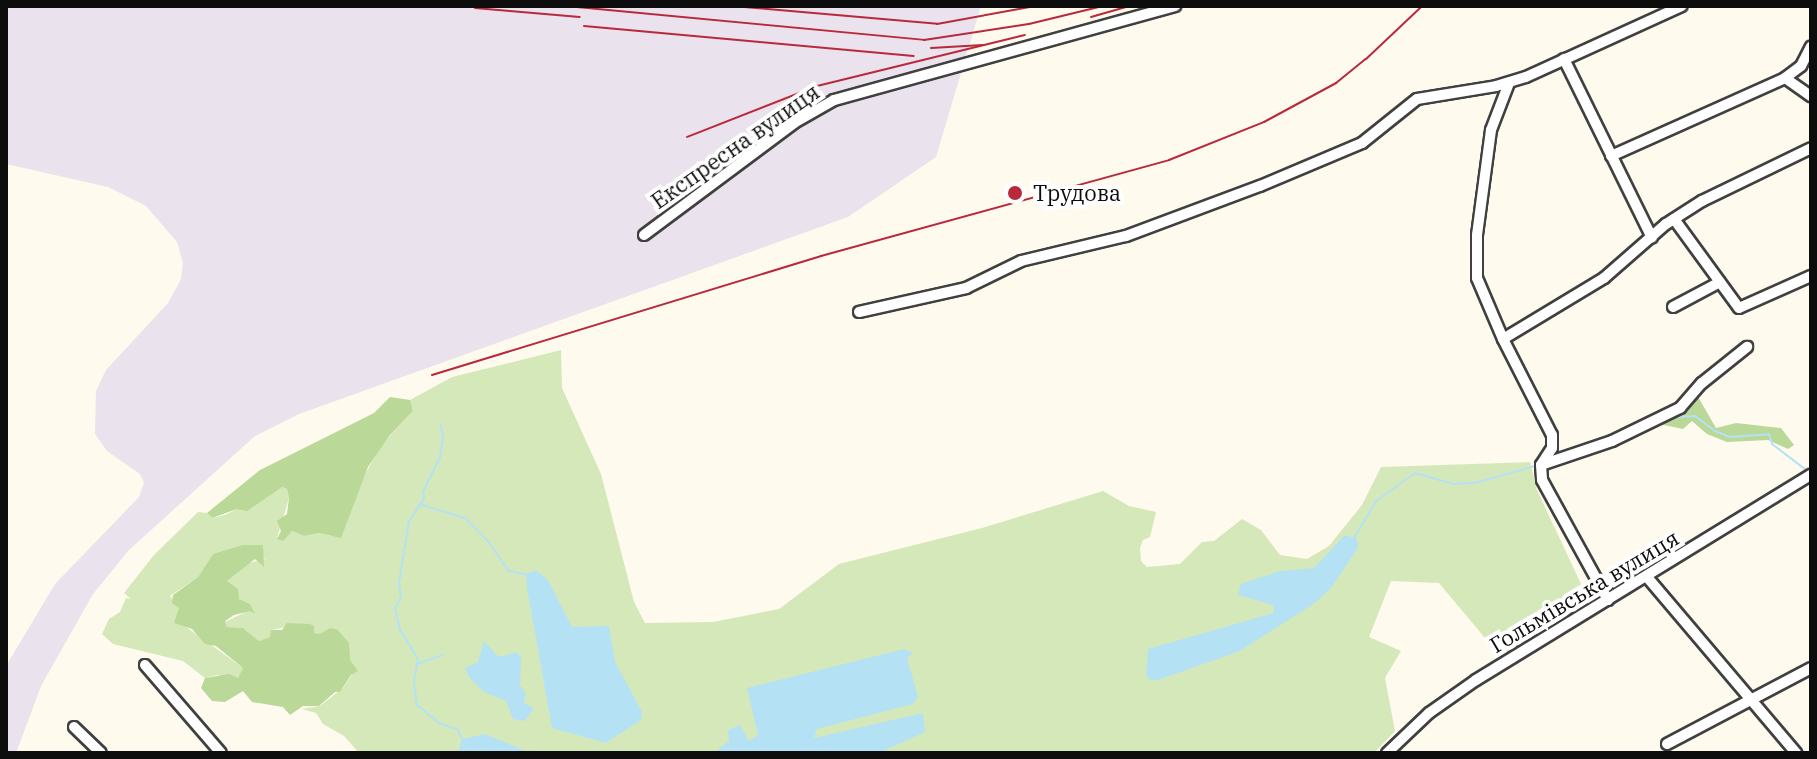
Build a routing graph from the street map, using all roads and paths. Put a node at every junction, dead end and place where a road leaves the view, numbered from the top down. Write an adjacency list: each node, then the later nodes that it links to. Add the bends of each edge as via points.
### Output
1 (1175, 6): 11 (street, Експресна вулиця, via 834,100 794,123)
2 (1682, 6): 4 (street)
3 (1811, 46): 5 (street, via 1801,66)
4 (1564, 59): 6 (street); 9 (street)
5 (1785, 78): 7 (street); 9 (street)
6 (1509, 83): 16 (street, via 1417,99 1376,134 1335,156 1126,236 1021,261 966,288); 17 (street, via 1491,130 1477,235 1477,278)
7 (1811, 96)
8 (1811, 148): 10 (street)
9 (1611, 156): 12 (street)
10 (1674, 219): 12 (street); 14 (street)
11 (644, 235)
12 (1652, 238): 17 (street, via 1604,278)
13 (1811, 276): 14 (street, via 1739,308)
14 (1720, 282): 15 (street)
15 (1673, 307)
16 (859, 312)
17 (1503, 339): 19 (street, via 1552,435 1552,448)
18 (1747, 347): 19 (street, via 1680,408 1612,441)
19 (1541, 465): 22 (street, via 1542,480)
20 (1811, 475): 21 (street, Гольмівська вулиця)
21 (1647, 577): 22 (street, Гольмівська вулиця); 25 (street)
22 (1608, 600): 30 (street, Гольмівська вулиця, via 1450,698)
23 (145, 665): 29 (street)
24 (1811, 668): 25 (street)
25 (1750, 699): 27 (street); 31 (street)
26 (74, 727): 28 (street)
27 (1667, 744)
28 (101, 753)
29 (221, 753)
30 (1387, 753)
31 (1796, 753)

